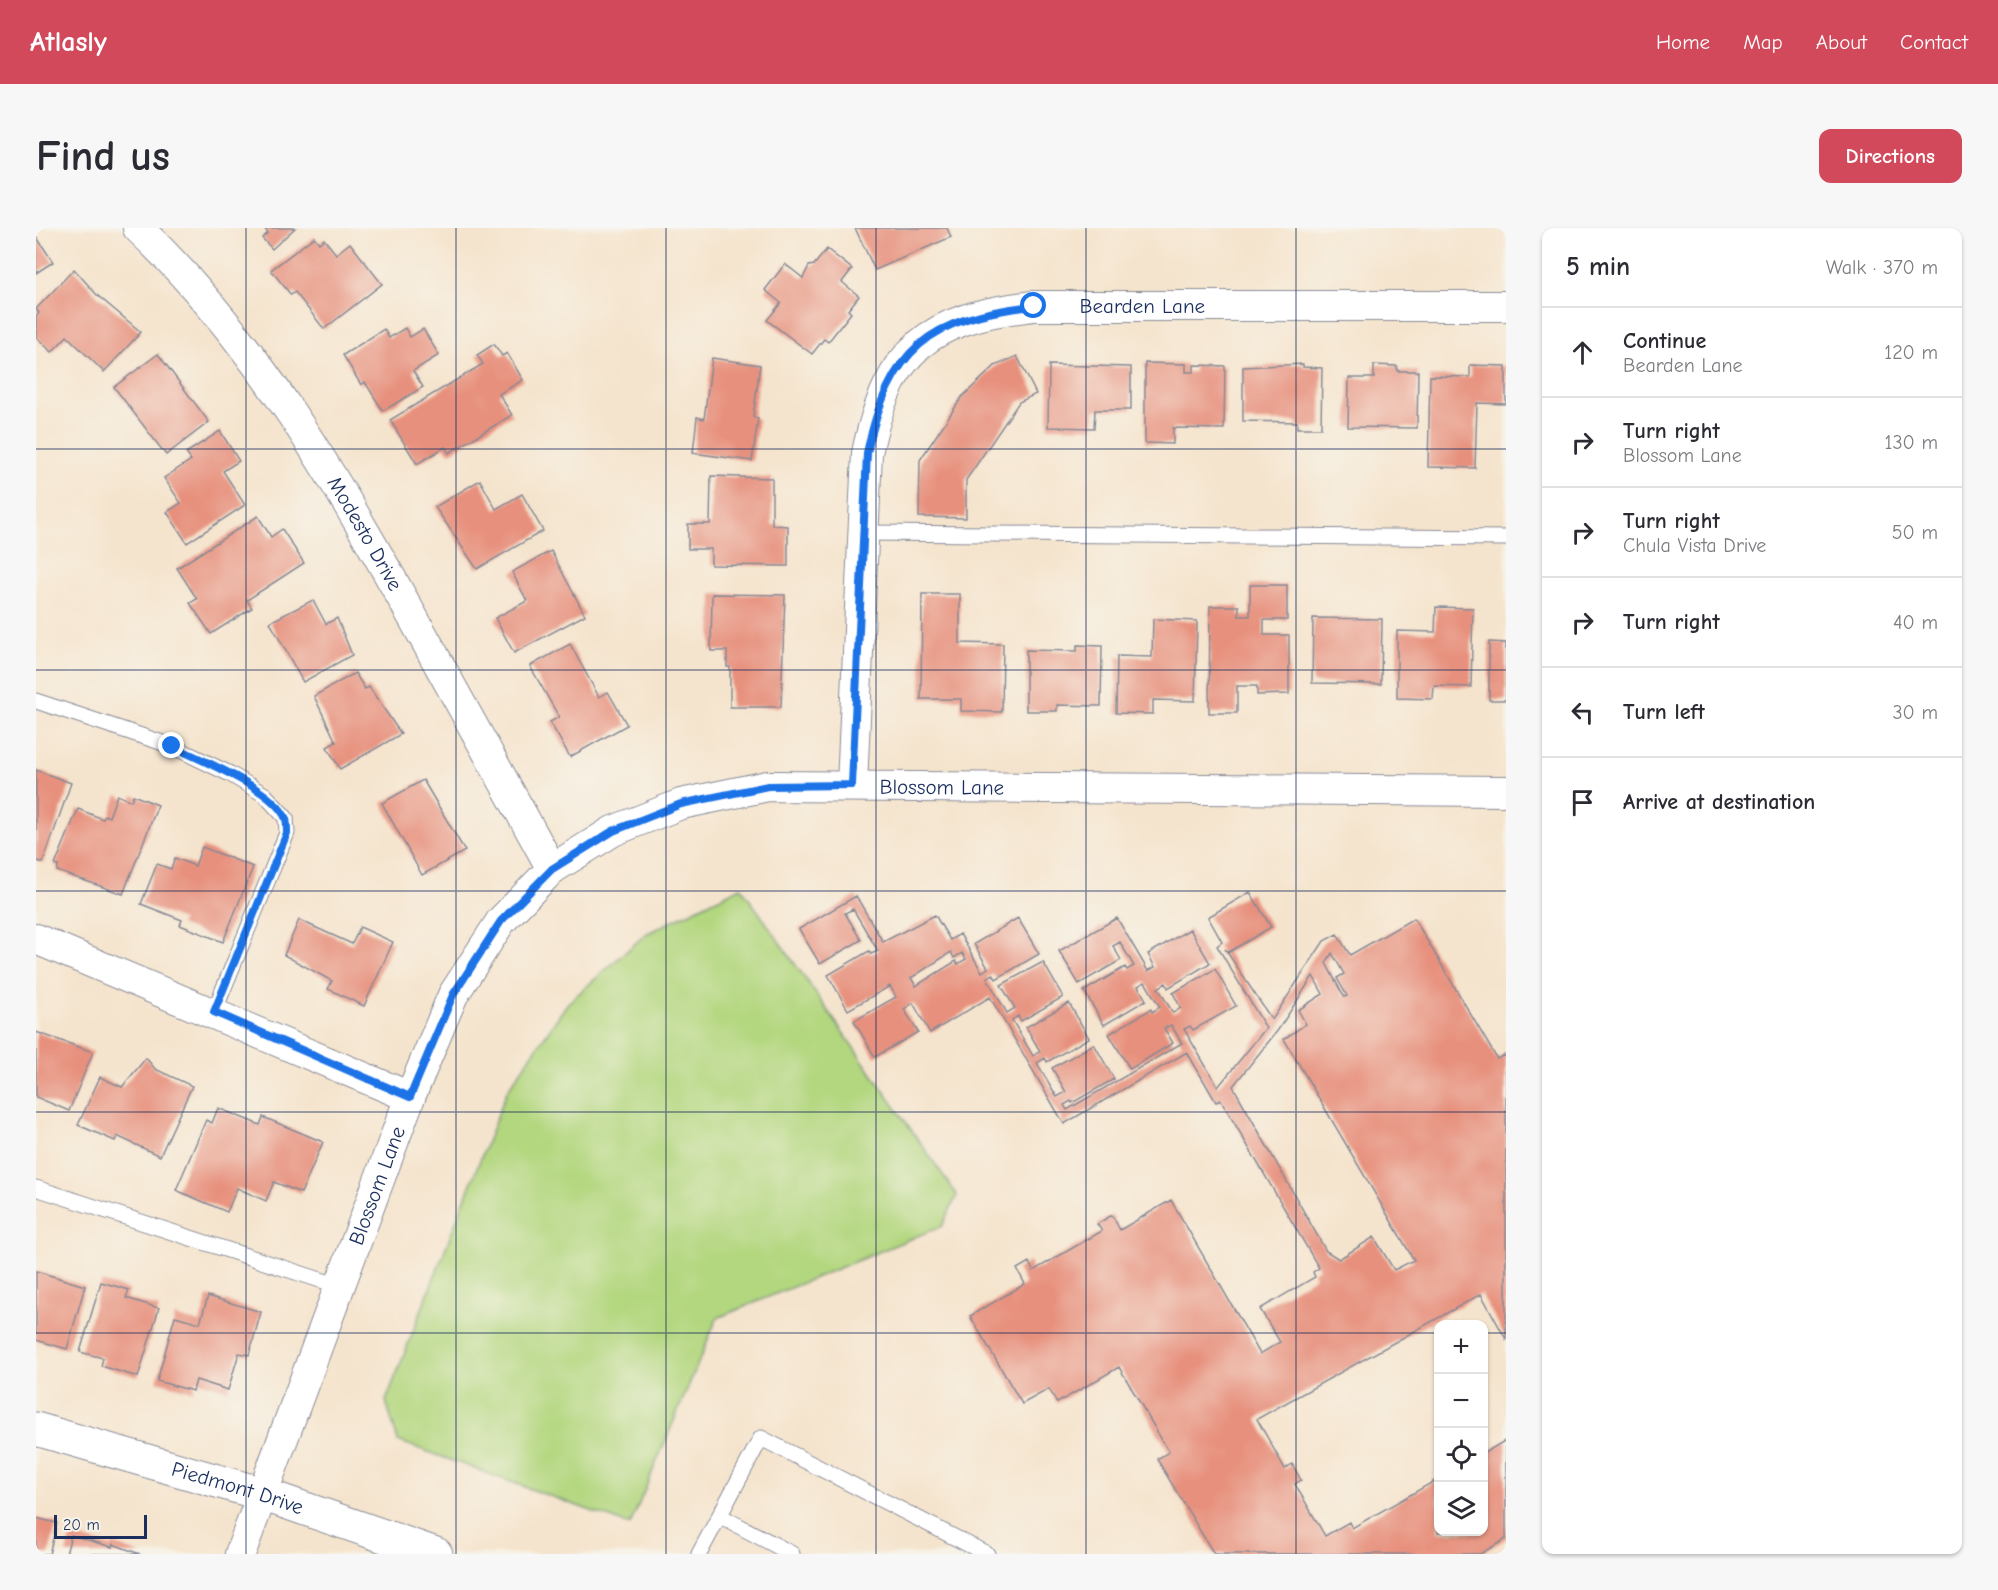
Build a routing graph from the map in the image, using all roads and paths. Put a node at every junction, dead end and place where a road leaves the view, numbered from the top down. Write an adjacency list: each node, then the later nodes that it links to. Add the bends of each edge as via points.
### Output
1 (138, 228): 8 (street, Modesto Drive, via 172,261 284,399 356,515)
2 (1506, 306): 3 (street, Bearden Lane, via 1034,306 998,310 962,321 931,334 911,351 886,389 867,453)
3 (865, 533): 4 (lane); 6 (street, Bearden Lane)
4 (1506, 538)
5 (36, 701): 10 (lane, via 182,751 265,795 286,818 287,833)
6 (852, 785): 7 (street, Blossom Lane); 8 (street, Blossom Lane, via 768,786 681,804 613,831)
7 (1506, 791)
8 (552, 869): 11 (street, Blossom Lane, via 501,921 453,995)
9 (36, 939): 10 (street)
10 (214, 1012): 11 (street)
11 (410, 1097): 13 (street, Blossom Lane)
12 (36, 1188): 13 (lane)
13 (339, 1286): 15 (street, Blossom Lane)
14 (36, 1429): 15 (street, Piedmont Drive)
15 (262, 1494): 17 (street, Blossom Lane); 18 (street, Piedmont Drive)
16 (720, 1516): 19 (lane); 20 (lane); 21 (lane, via 761,1438)
17 (240, 1554)
18 (436, 1554)
19 (699, 1554)
20 (792, 1554)
21 (987, 1554)

